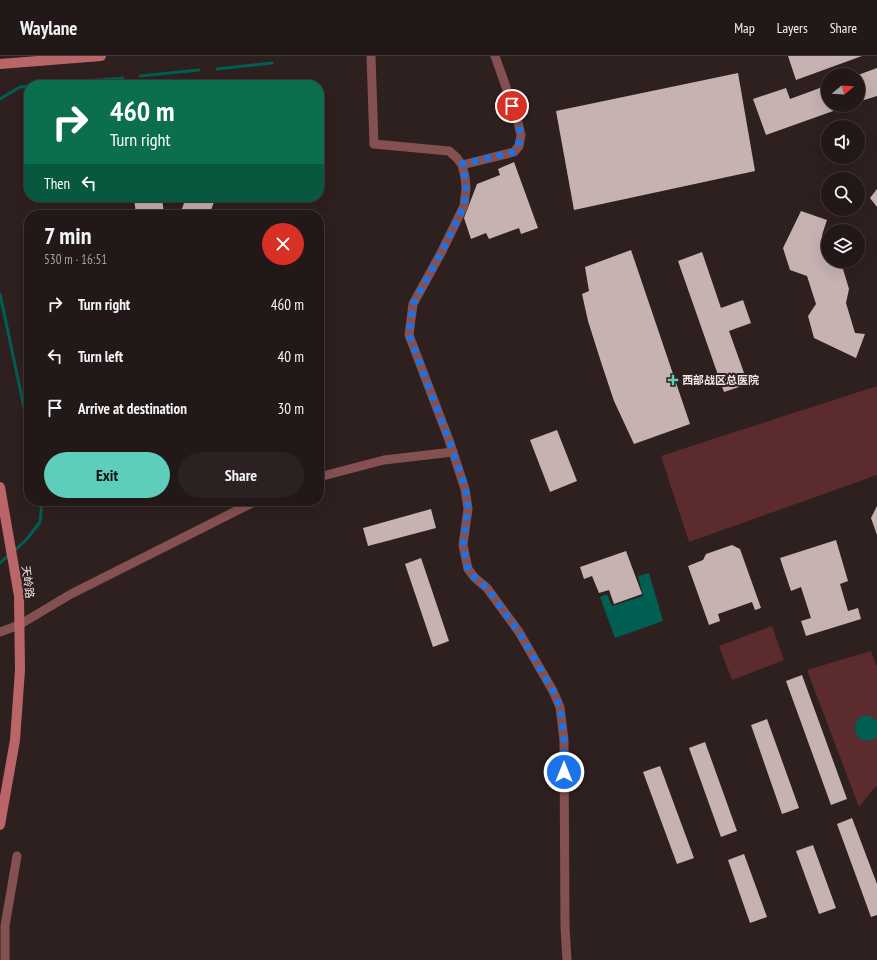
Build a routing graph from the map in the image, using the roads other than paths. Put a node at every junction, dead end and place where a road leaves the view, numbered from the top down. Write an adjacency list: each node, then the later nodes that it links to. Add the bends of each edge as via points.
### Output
1 (101, 56): 4 (street)
2 (371, 56): 5 (street, via 374,144 449,151)
3 (495, 56): 5 (street, via 521,135 519,146 514,152)
4 (0, 64)
5 (462, 164): 6 (street, via 466,188 464,206 413,304 409,335)
6 (453, 452): 7 (street, via 384,460); 15 (street, via 466,489 468,508 463,545 468,569 487,588 519,632 560,707 564,740)
7 (324, 476)
8 (0, 487): 10 (street, 天岭路, via 19,596)
9 (246, 506): 10 (street, via 71,594)
10 (19, 625): 11 (street); 12 (street, 天岭路, via 20,670 15,740)
11 (0, 632)
12 (0, 825)
13 (17, 856): 14 (street, via 5,926)
14 (5, 960)
15 (567, 960)

